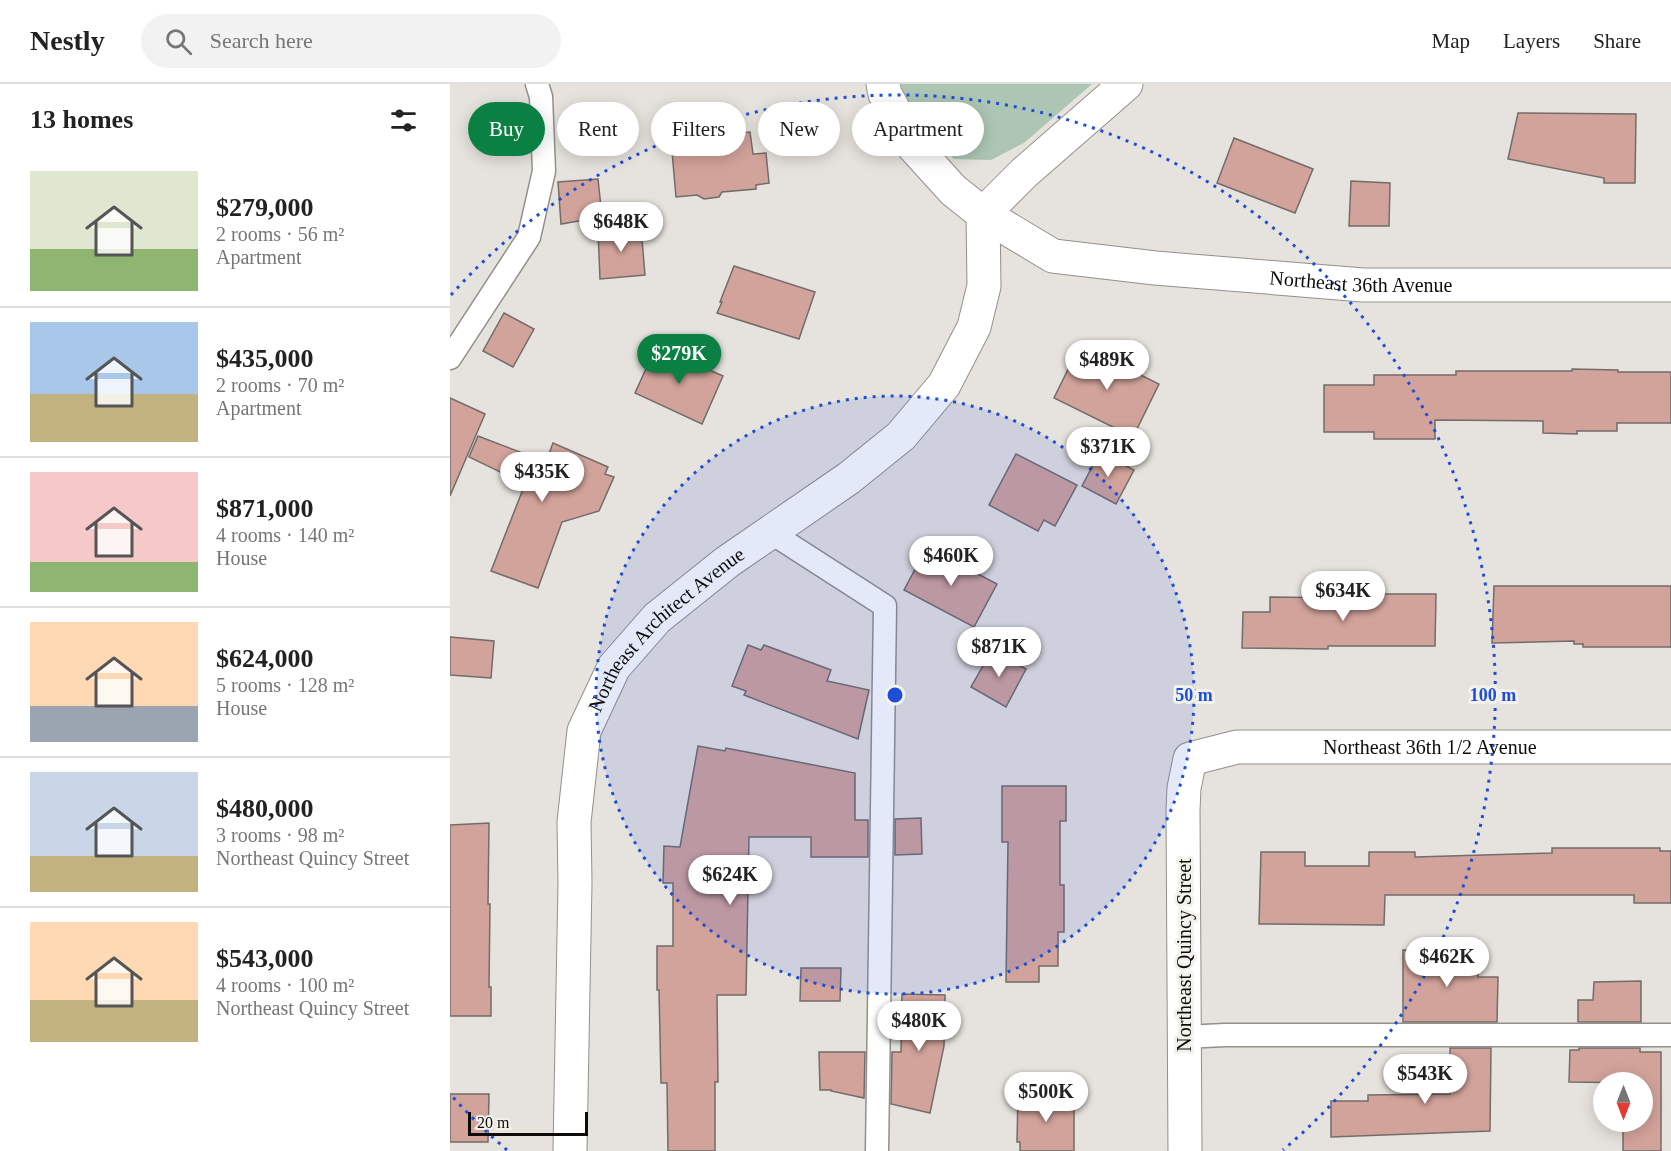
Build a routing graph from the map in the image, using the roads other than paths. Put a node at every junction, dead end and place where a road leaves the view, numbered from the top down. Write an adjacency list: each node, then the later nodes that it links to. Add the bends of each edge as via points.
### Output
1 (537, 84): 6 (lane, via 544,171 529,237)
2 (883, 84): 4 (street, via 914,147)
3 (1126, 84): 4 (street)
4 (983, 214): 5 (street, Northeast 36th Avenue, via 1053,256 1155,268 1363,285); 7 (street, Northeast Architect Avenue, via 984,286 974,327 944,384 901,436 849,478)
5 (1671, 285)
6 (450, 357)
7 (770, 532): 12 (street, Northeast Architect Avenue, via 657,618 614,668 584,731 574,822); 13 (lane, via 885,606)
8 (1671, 747): 9 (street, Northeast 36th 1/2 Avenue, via 1237,747)
9 (1190, 759): 11 (street, Northeast Quincy Street, via 1183,810)
10 (1671, 1035): 11 (lane)
11 (1184, 1037): 14 (street, Northeast Quincy Street)
12 (570, 1151)
13 (877, 1151)
14 (1185, 1151)

